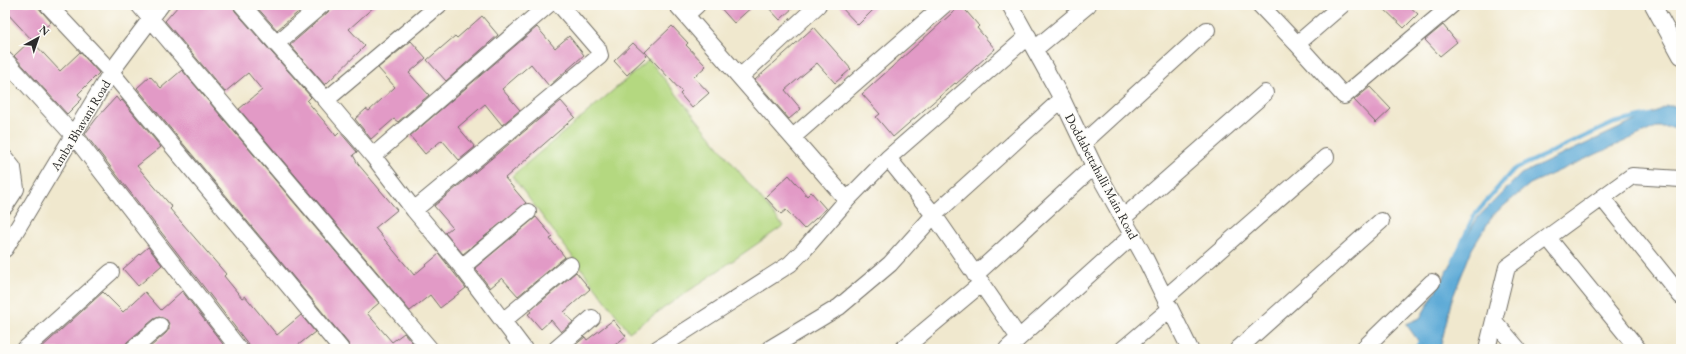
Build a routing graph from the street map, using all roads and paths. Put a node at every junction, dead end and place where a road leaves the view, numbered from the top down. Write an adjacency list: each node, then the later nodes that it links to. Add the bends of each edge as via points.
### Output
1 (48, 5): 25 (street)
2 (139, 5): 18 (street)
3 (161, 5): 18 (street, Amba Bhavani Road)
4 (242, 5): 21 (street)
5 (322, 5): 21 (street)
6 (439, 5): 29 (street)
7 (548, 5): 33 (street)
8 (560, 5): 42 (street, via 598,49 600,56)
9 (818, 5): 26 (street)
10 (944, 5): 31 (street)
11 (1010, 5): 20 (street, Doddabettahalli Main Road)
12 (1088, 5): 20 (street)
13 (1260, 5): 22 (street)
14 (1342, 5): 22 (street)
15 (1452, 5): 22 (street, via 1344,96)
16 (1653, 5): 23 (street)
17 (686, 8): 26 (street)
18 (150, 19): 25 (street, Amba Bhavani Road); 66 (street)
19 (1207, 30): 32 (street)
20 (1032, 43): 28 (street, Doddabettahalli Main Road); 36 (street)
21 (276, 44): 29 (street)
22 (1297, 44)
23 (1681, 56)
24 (5, 60): 30 (street)
25 (111, 72): 30 (street, Amba Bhavani Road); 65 (street)
26 (740, 77): 31 (street)
27 (1265, 93): 45 (street)
28 (1062, 99): 32 (street, Doddabettahalli Main Road); 44 (street)
29 (326, 100): 33 (street)
30 (74, 136): 49 (street, Amba Bhavani Road); 64 (street)
31 (793, 137): 40 (street)
32 (1083, 143): 37 (street, Doddabettahalli Main Road)
33 (373, 156): 42 (street)
34 (1326, 157): 56 (street)
35 (5, 158): 41 (street, via 13,168 16,188)
36 (888, 158): 40 (street); 44 (street)
37 (1094, 166): 45 (street, Doddabettahalli Main Road); 53 (street)
38 (1681, 179): 39 (street, via 1632,176)
39 (1602, 198): 48 (street); 55 (street)
40 (848, 200): 69 (street, via 790,264)
41 (5, 206)
42 (414, 210): 51 (street)
43 (528, 212): 51 (street)
44 (934, 215): 53 (street); 70 (street, via 890,264 839,307)
45 (1123, 218): 47 (street, Doddabettahalli Main Road)
46 (1381, 221): 75 (street)
47 (1133, 235): 56 (street, Doddabettahalli Main Road); 61 (street)
48 (1548, 238): 59 (street, via 1507,267); 79 (street)
49 (5, 248)
50 (570, 265): 58 (street)
51 (462, 267): 58 (street)
52 (111, 272): 62 (street)
53 (978, 279): 61 (street); 71 (street)
54 (1432, 282): 76 (street)
55 (1681, 296)
56 (1168, 303): 73 (street); 74 (street, Doddabettahalli Main Road)
57 (592, 318): 68 (street)
58 (503, 321): 67 (street)
59 (1494, 321): 77 (street); 78 (street)
60 (160, 326): 63 (street)
61 (1019, 338): 72 (street)
62 (25, 349)
63 (133, 349)
64 (239, 349)
65 (341, 349)
66 (430, 349)
67 (524, 349)
68 (556, 349)
69 (657, 349)
70 (769, 349)
71 (903, 349)
72 (1007, 349)
73 (1123, 349)
74 (1190, 349)
75 (1238, 349)
76 (1363, 349)
77 (1488, 349)
78 (1518, 349)
79 (1638, 349)

